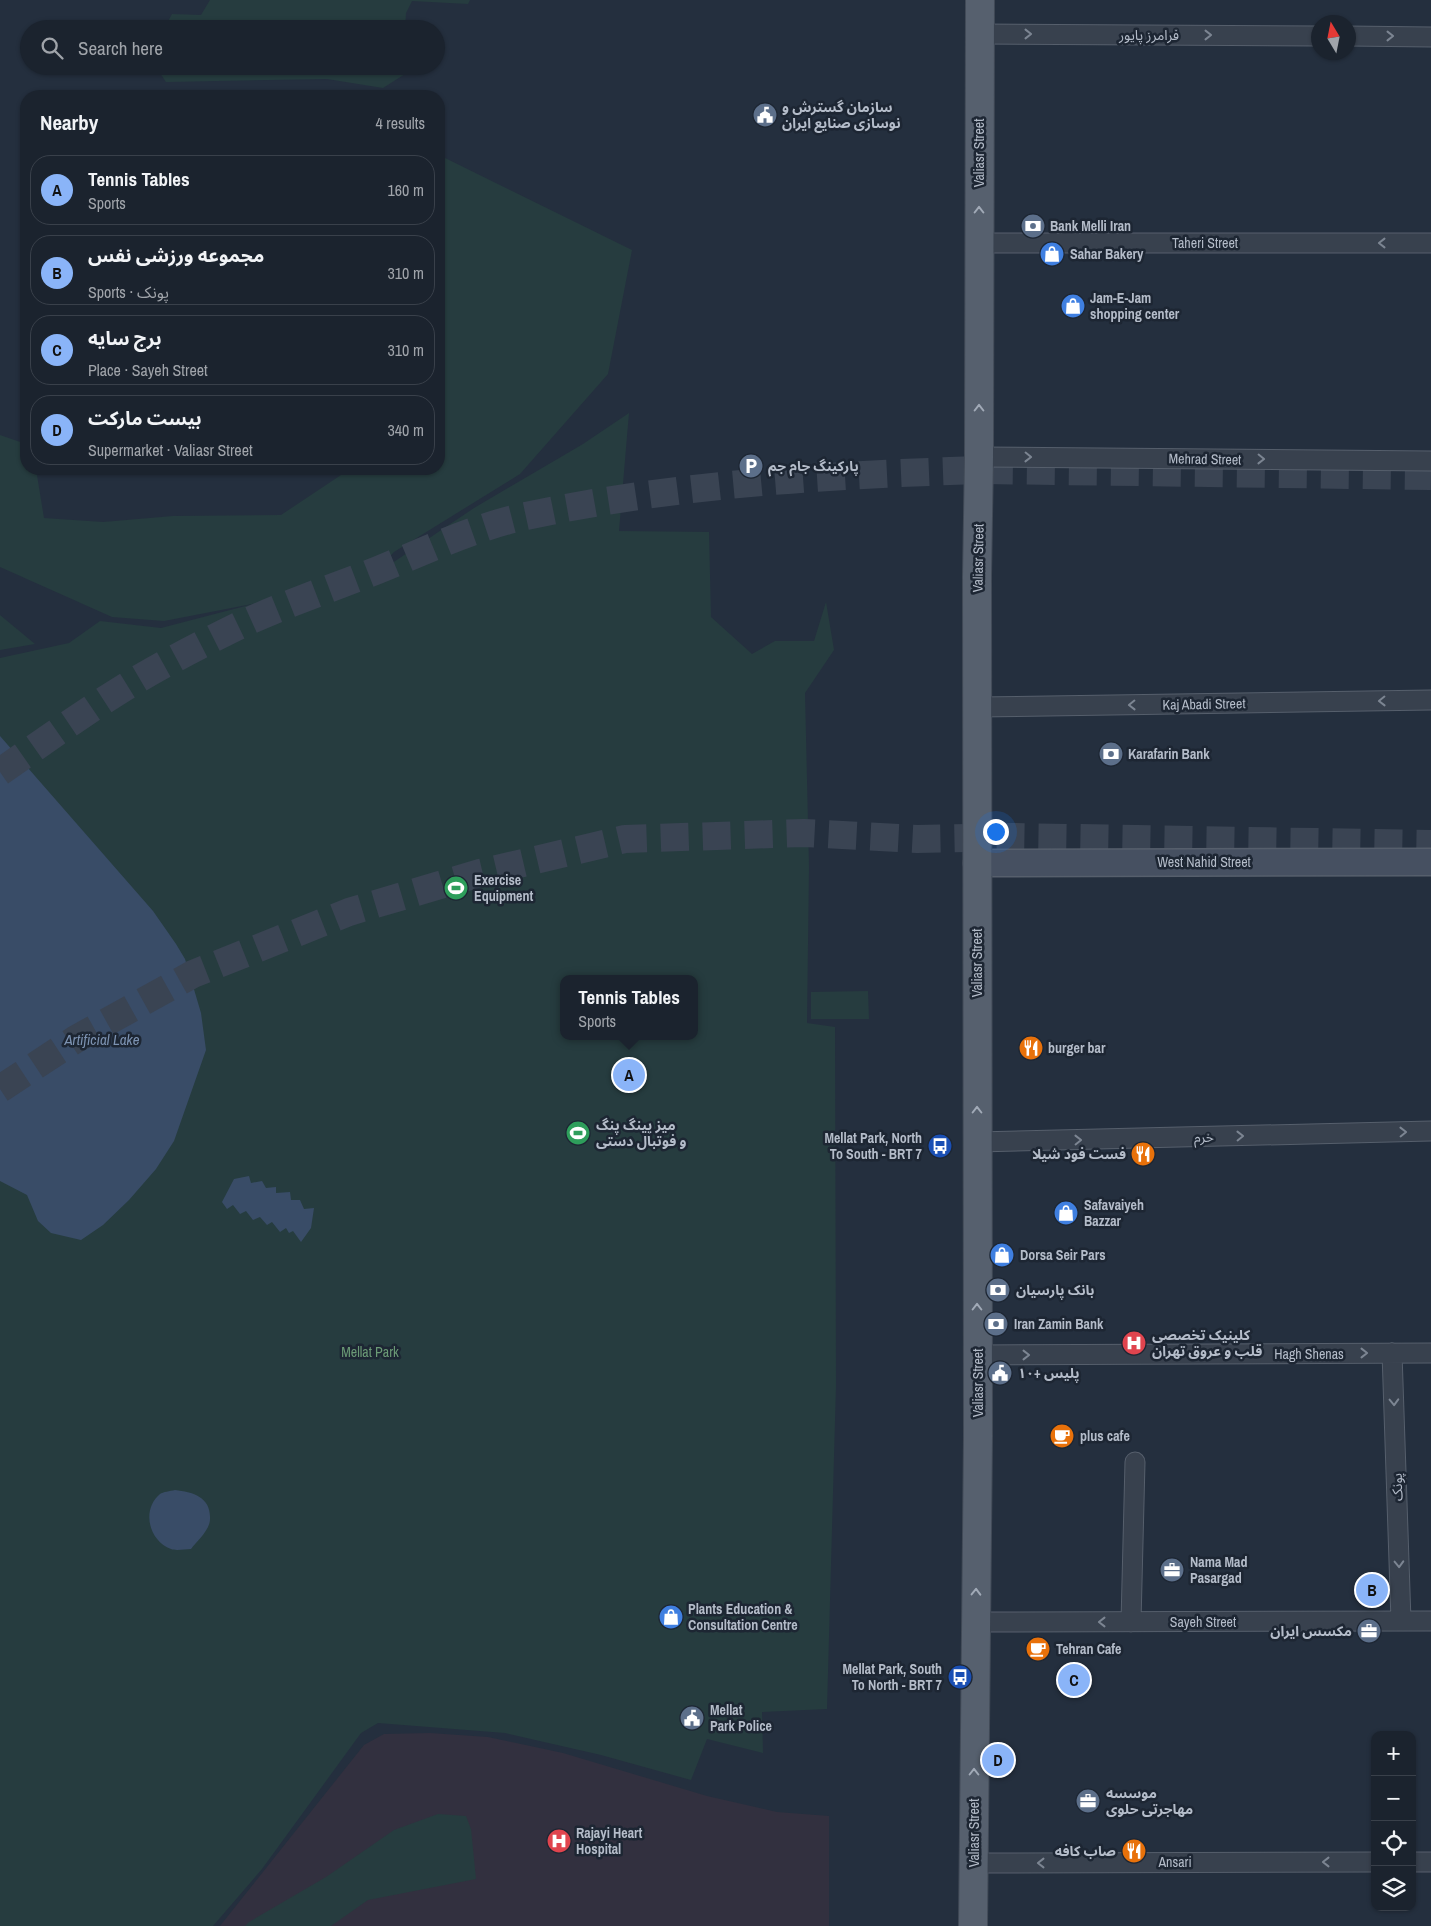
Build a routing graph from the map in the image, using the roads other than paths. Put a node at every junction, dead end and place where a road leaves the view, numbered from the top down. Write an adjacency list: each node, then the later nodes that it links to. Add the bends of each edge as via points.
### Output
1 (980, 0): 2 (main road, Valiasr Street)
2 (980, 34): 3 (street, فرامرز پایور, one-way to 3); 6 (main road, Valiasr Street, one-way to 2)
3 (1311, 36)
4 (1356, 36): 5 (street, one-way to 5)
5 (1431, 37)
6 (979, 243): 7 (street, Taheri Street, one-way to 6); 8 (main road, Valiasr Street, one-way to 6)
7 (1431, 243)
8 (979, 457): 9 (street, Mehrad Street, one-way to 9); 11 (main road, Valiasr Street)
9 (1431, 461)
10 (1431, 700): 11 (street, Kaj Abadi Street, one-way to 11)
11 (978, 707): 13 (main road, Valiasr Street)
12 (1431, 862): 13 (main road, West Nahid Street)
13 (977, 863): 15 (main road, Valiasr Street, one-way to 13)
14 (1431, 1132): 15 (street, خرم, one-way to 14)
15 (977, 1142): 18 (main road, Valiasr Street, one-way to 15)
16 (1392, 1353): 17 (street, Hagh Shenas); 18 (street, Hagh Shenas, one-way to 16); 20 (street, پونک, one-way to 20)
17 (1431, 1353)
18 (978, 1355): 22 (main road, Valiasr Street, one-way to 18)
19 (1135, 1462): 23 (street)
20 (1401, 1621): 21 (street, Sayeh Street); 23 (street, Sayeh Street)
21 (1431, 1621)
22 (976, 1622): 23 (street, Sayeh Street, one-way to 22); 27 (main road, Valiasr Street, one-way to 22)
23 (1131, 1622)
24 (1371, 1862): 27 (street, Ansari, one-way to 27)
25 (1416, 1862): 26 (street)
26 (1431, 1862)
27 (974, 1863): 28 (main road, Valiasr Street)
28 (973, 1926)

